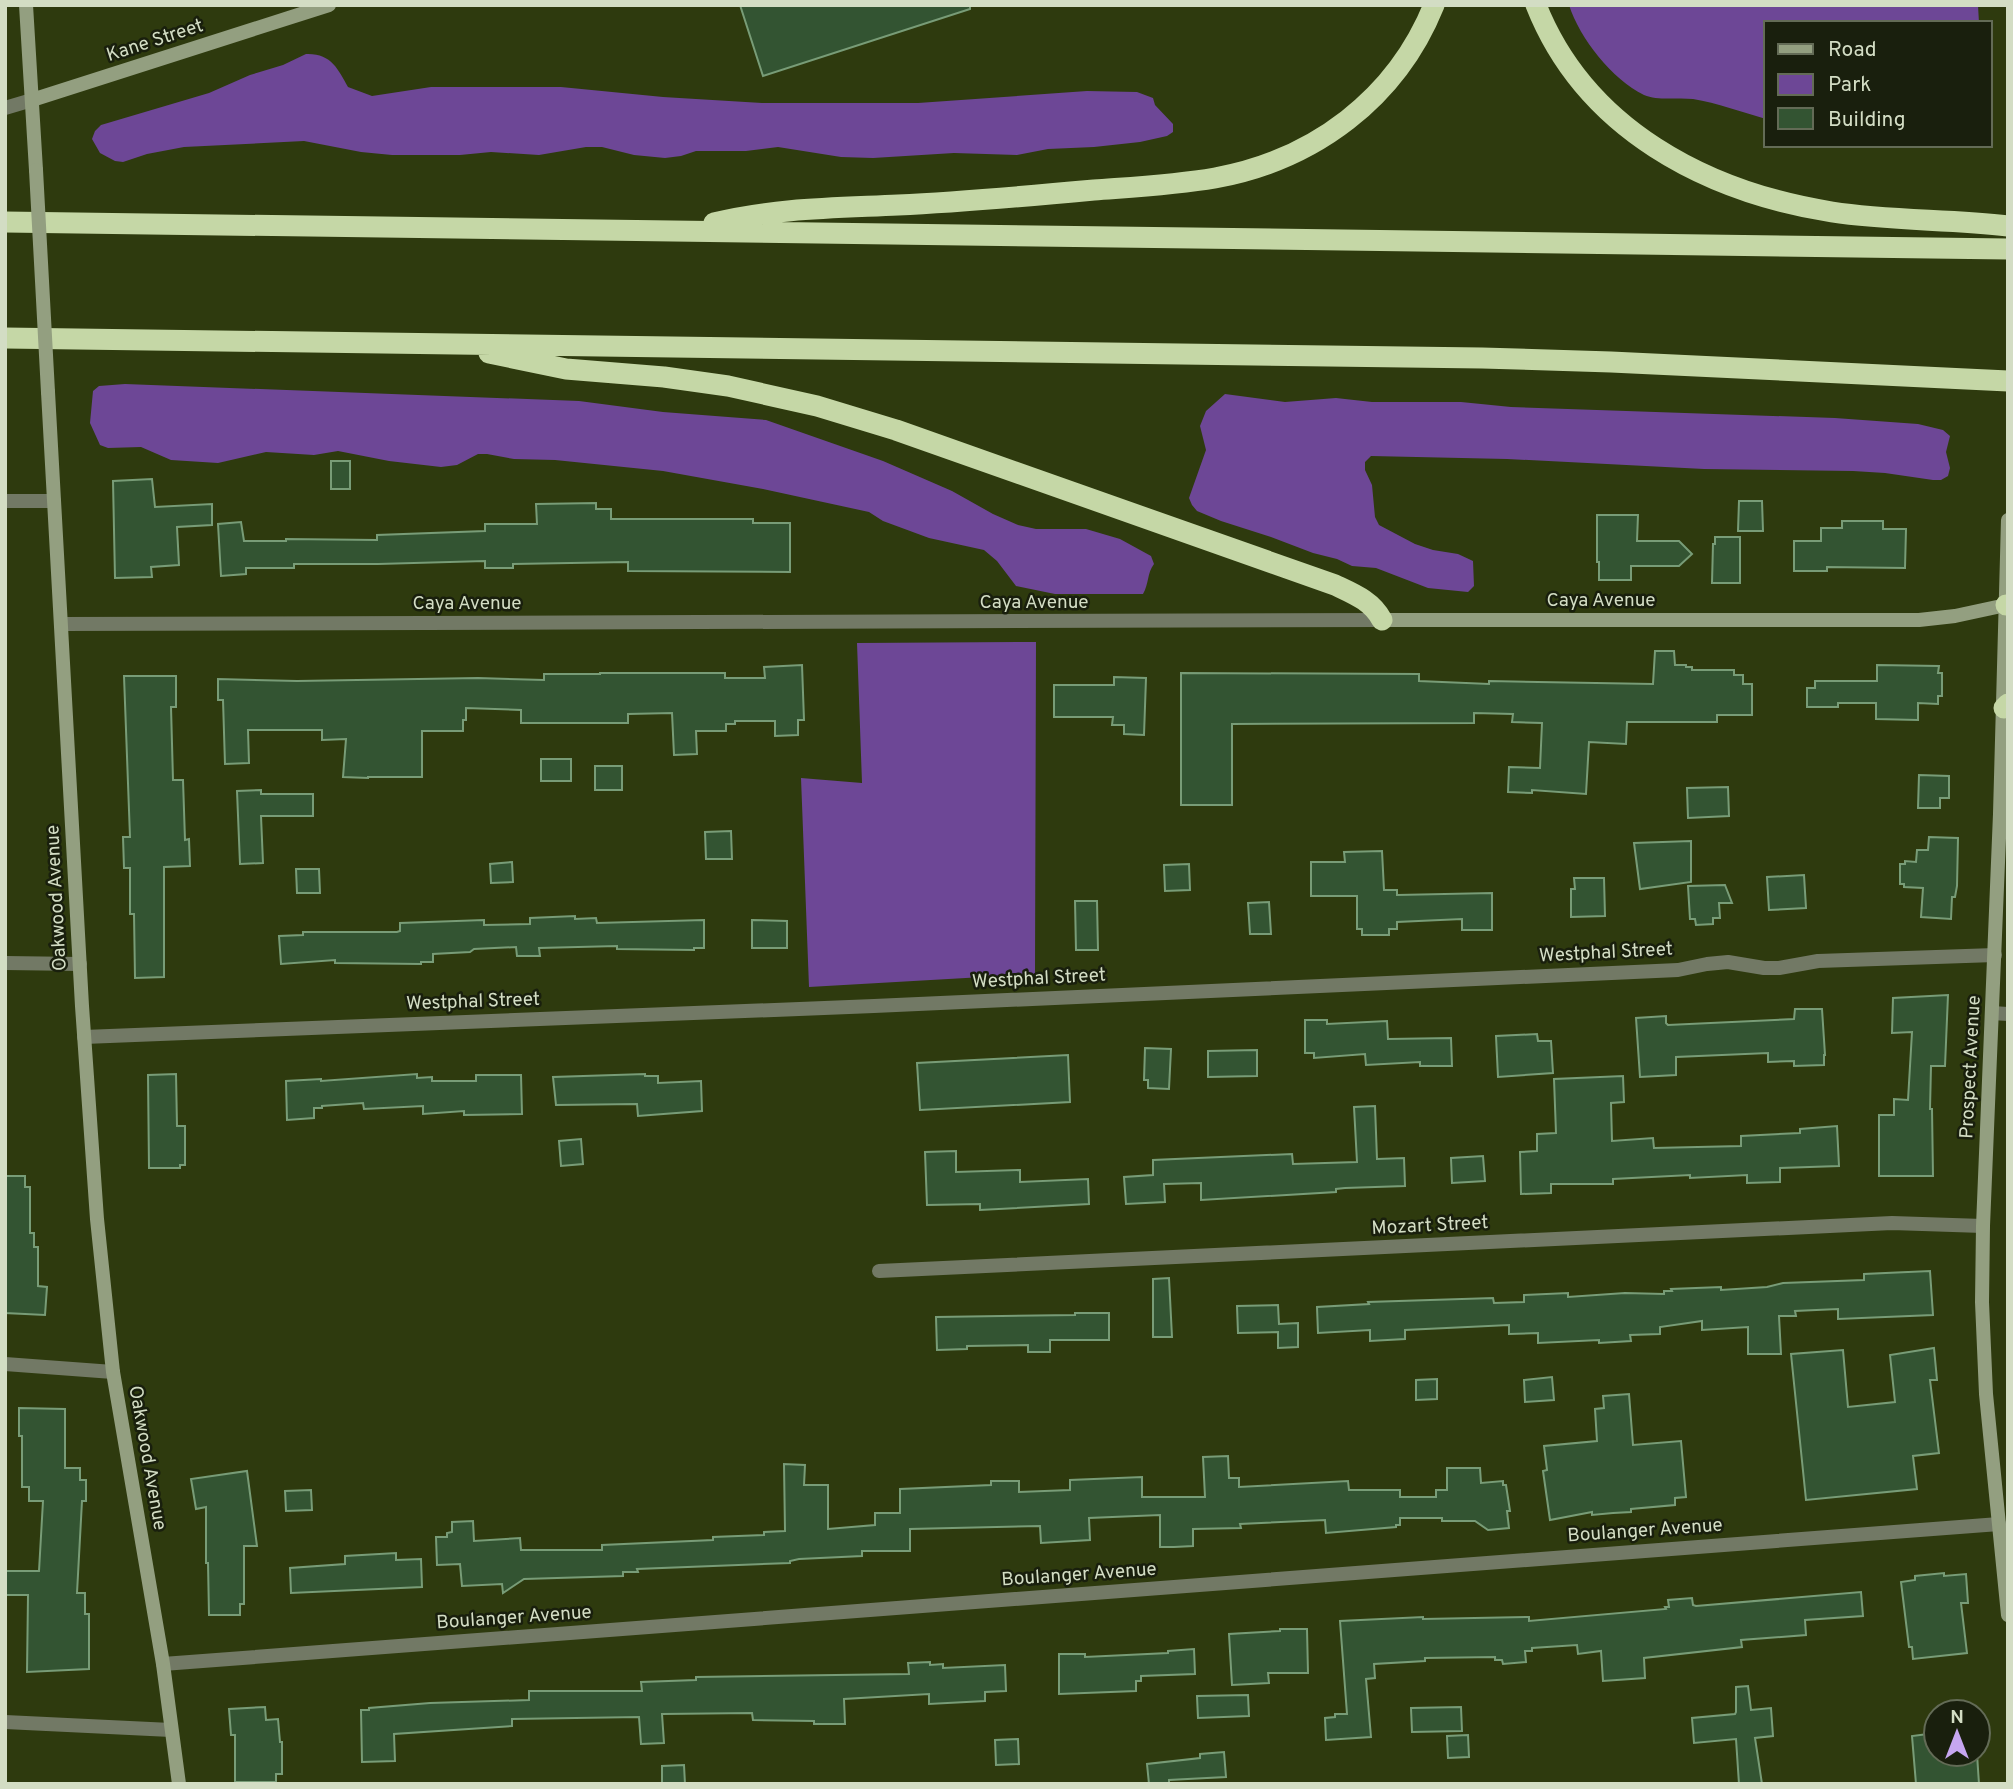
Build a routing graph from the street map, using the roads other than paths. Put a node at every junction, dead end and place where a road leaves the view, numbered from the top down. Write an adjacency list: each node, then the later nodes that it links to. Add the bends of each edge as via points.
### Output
1 (26, 5): 5 (street, Oakwood Avenue)
2 (329, 5): 5 (street, Kane Street)
3 (1434, 5): 9 (highway, via 1400,68 1361,111 1311,145 1252,169 1193,181 1017,197 794,209)
4 (1536, 5): 8 (highway, via 1565,62 1600,105 1655,148 1713,177 1767,197 1833,212)
5 (32, 100): 6 (street); 15 (street, Oakwood Avenue, bridge)
6 (5, 108)
7 (5, 222): 9 (highway)
8 (2008, 226)
9 (679, 231): 10 (highway)
10 (2008, 249)
11 (5, 338): 12 (highway)
12 (457, 344): 13 (highway, via 1482,358); 18 (highway, via 566,369 728,386 849,416 1335,585 1371,605)
13 (2008, 381)
14 (5, 501): 15 (street)
15 (54, 501): 19 (street, Oakwood Avenue)
16 (2008, 520): 17 (street, Prospect Avenue)
17 (2007, 605): 18 (street, Caya Avenue, via 1919,620); 20 (street, Prospect Avenue)
18 (1382, 621): 19 (street, Caya Avenue)
19 (61, 624): 23 (street, Oakwood Avenue)
20 (2006, 706): 21 (street, Prospect Avenue)
21 (1995, 955): 24 (street, Prospect Avenue); 26 (street, Westphal Street, via 1818,961 1779,968 1728,962 1678,970)
22 (5, 963): 23 (street)
23 (79, 964): 26 (street, Oakwood Avenue)
24 (1992, 1013): 25 (street); 27 (street, Prospect Avenue)
25 (2008, 1014)
26 (84, 1037): 30 (street, Oakwood Avenue)
27 (1983, 1226): 28 (street, Mozart Street, via 1892,1223); 31 (street, Prospect Avenue, via 1986,1394)
28 (879, 1271)
29 (5, 1364): 30 (street)
30 (113, 1372): 33 (street, Oakwood Avenue)
31 (1998, 1524): 32 (street, Prospect Avenue); 33 (street, Boulanger Avenue)
32 (2008, 1615)
33 (163, 1664): 35 (street, Oakwood Avenue)
34 (5, 1722): 35 (street)
35 (171, 1730): 36 (street, Oakwood Avenue)
36 (179, 1784)

